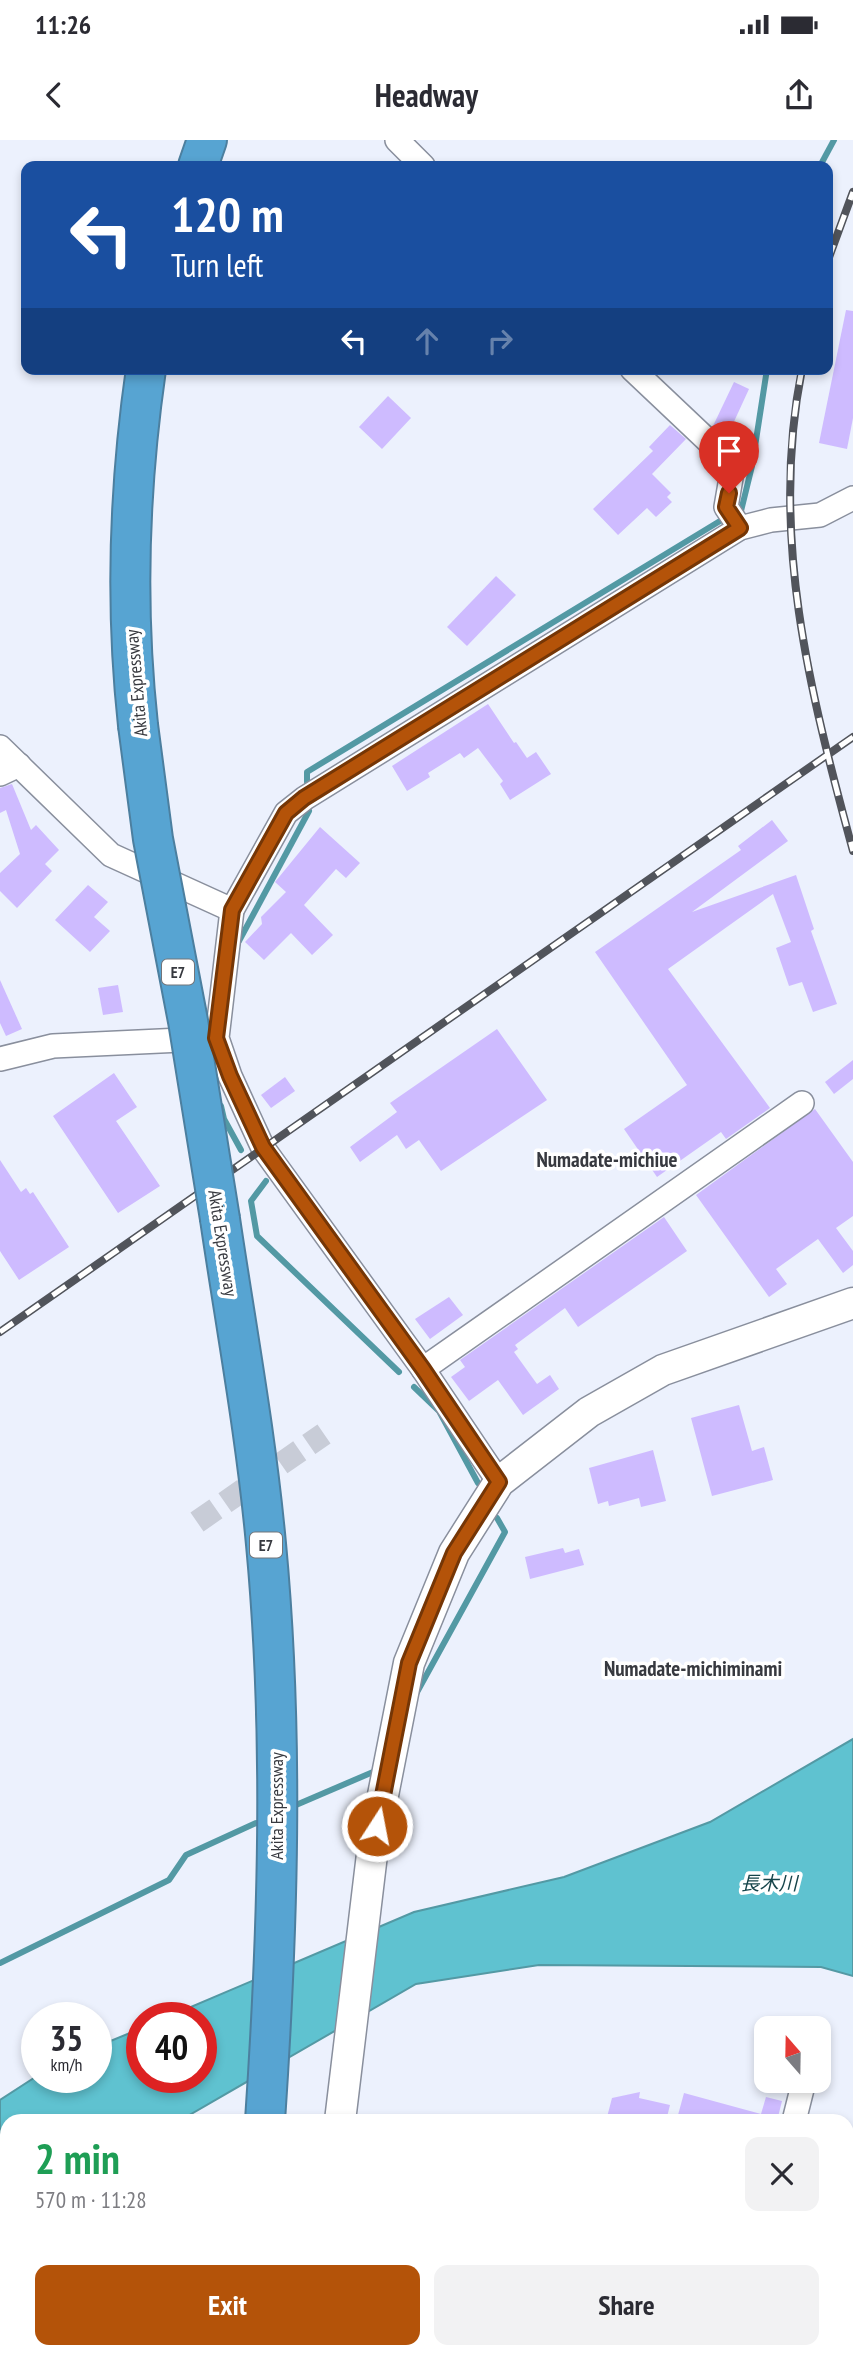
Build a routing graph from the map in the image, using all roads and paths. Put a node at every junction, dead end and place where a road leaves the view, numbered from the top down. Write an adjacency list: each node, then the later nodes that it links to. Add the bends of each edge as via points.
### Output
1 (207, 140): 3 (highway)
2 (397, 140): 4 (street)
3 (200, 161)
4 (418, 161)
5 (145, 375): 19 (highway, Akita Expressway / E7, bridge, via 137,431 130,580 138,725 153,839 219,1219 266,1544 276,1704 276,1874)
6 (638, 375): 8 (street, via 723,456 731,478 726,507)
7 (853, 498): 8 (street, via 820,515)
8 (740, 528): 11 (street, via 304,798 286,813)
9 (0, 747): 10 (street)
10 (10, 770): 11 (street, via 111,855)
11 (232, 910): 12 (street)
12 (216, 1038): 13 (street, via 53,1046); 16 (street, via 263,1147)
13 (0, 1059)
14 (802, 1103): 16 (street)
15 (853, 1303): 17 (street, via 663,1370 589,1412)
16 (423, 1369): 17 (street)
17 (499, 1482): 20 (street, via 454,1553 409,1663 373,1846)
18 (801, 2093): 21 (street)
19 (265, 2114)
20 (341, 2114)
21 (796, 2114)

